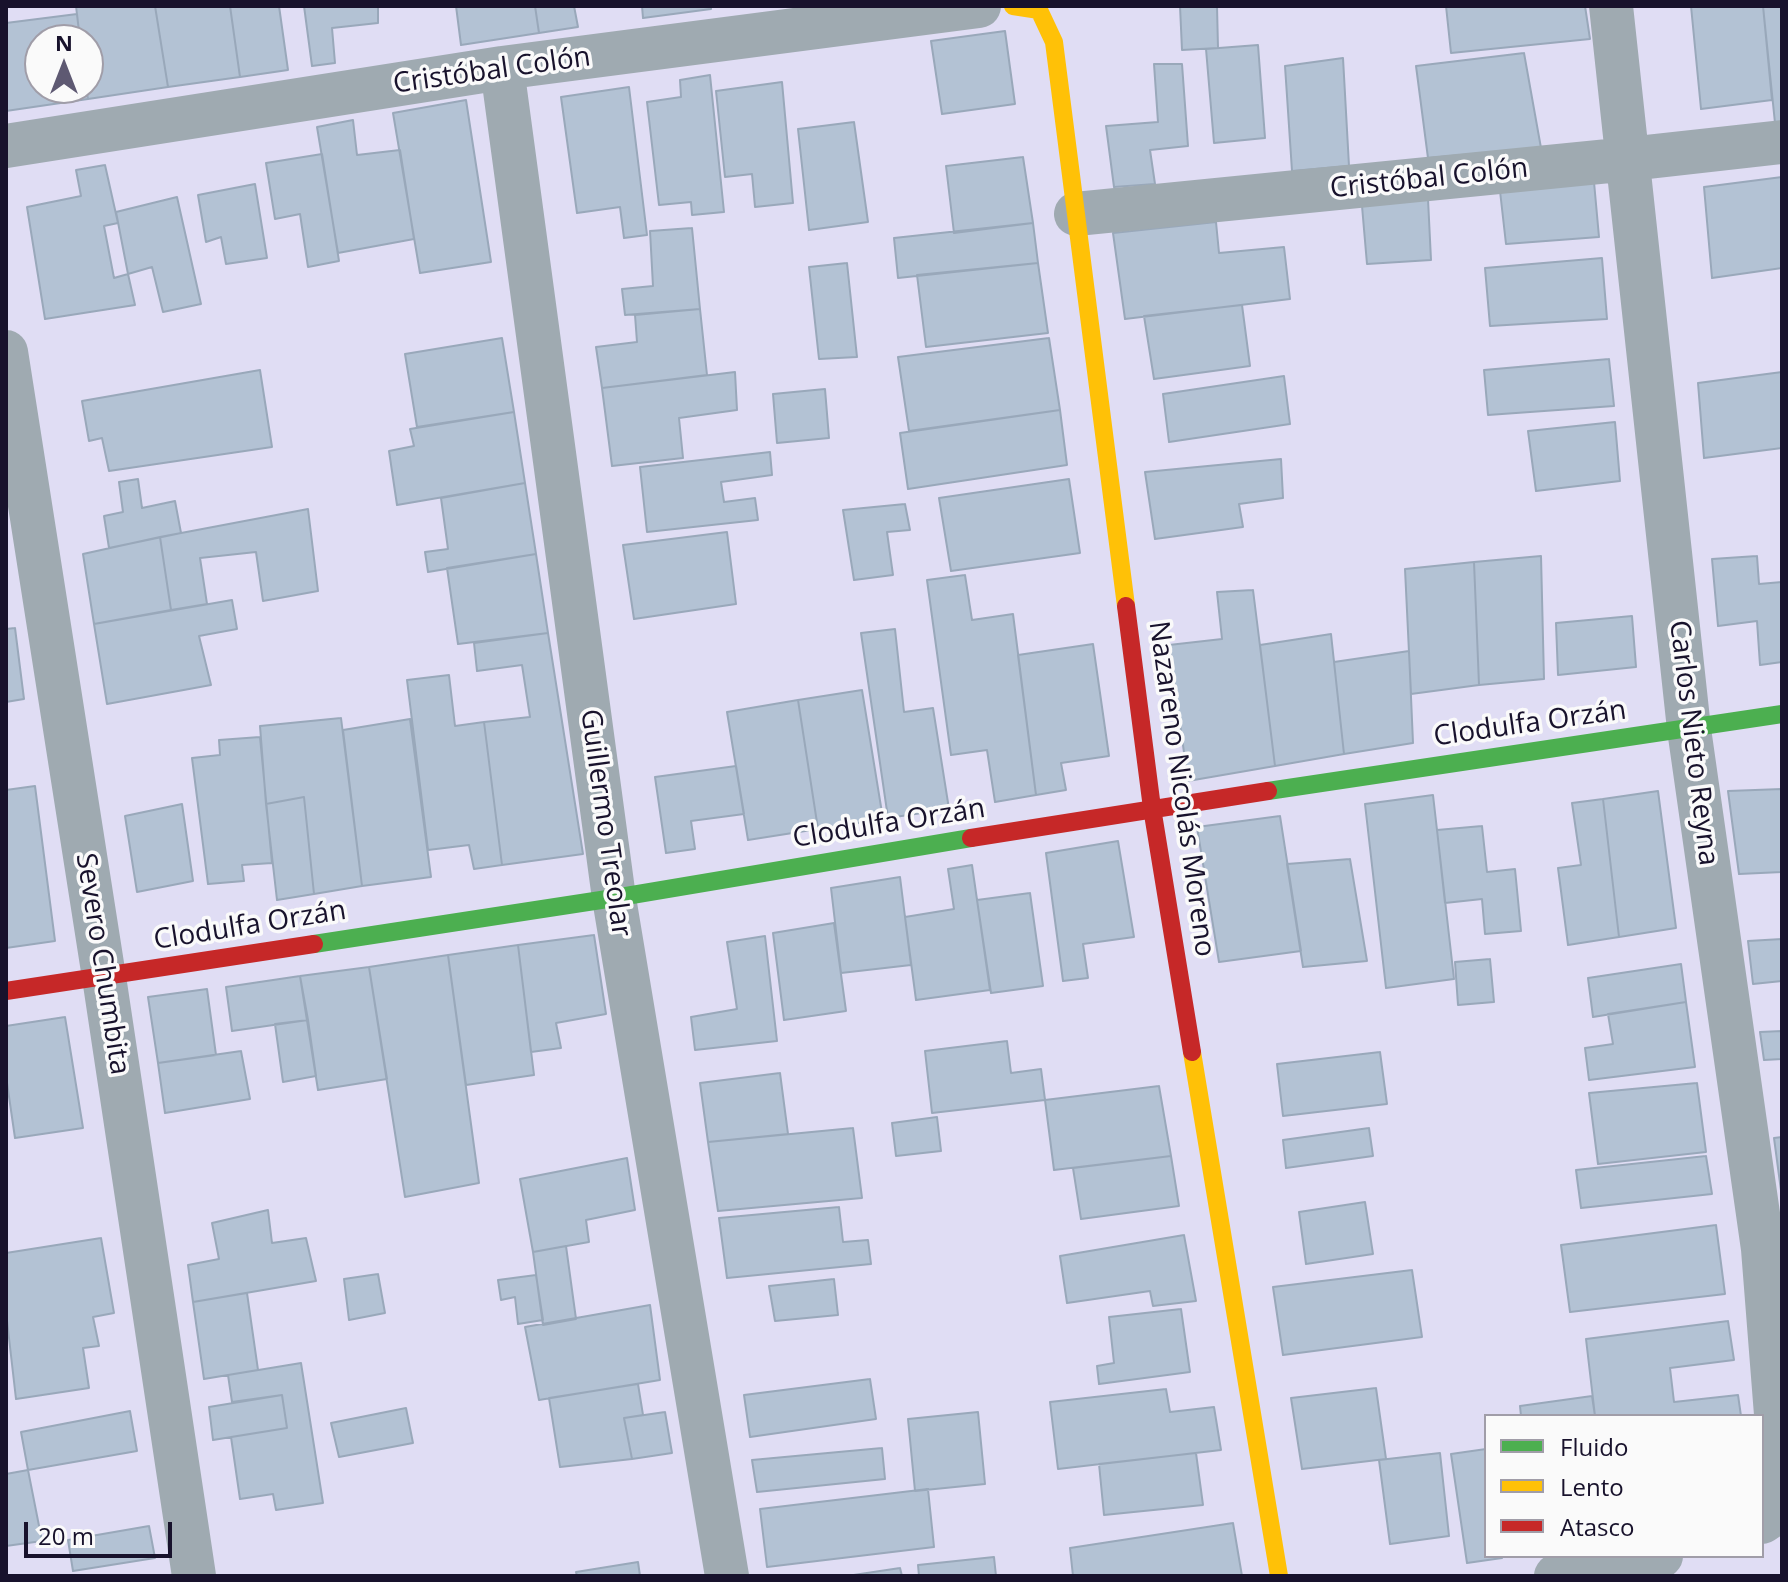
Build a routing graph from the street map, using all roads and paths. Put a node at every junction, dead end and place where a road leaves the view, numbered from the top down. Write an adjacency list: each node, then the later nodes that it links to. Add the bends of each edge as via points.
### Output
1 (979, 6): 4 (street, Cristóbal Colón)
2 (1013, 6): 8 (street, Nazareno Nicolás Moreno, via 1039,10 1054,42)
3 (1611, 6): 7 (street, Carlos Nieto Reyna)
4 (502, 68): 6 (street, Cristóbal Colón); 13 (street, Guillermo Treolar)
5 (1782, 142): 7 (street, Cristóbal Colón)
6 (6, 146)
7 (1629, 159): 8 (street, Cristóbal Colón); 11 (street, Carlos Nieto Reyna)
8 (1076, 214): 12 (street, Nazareno Nicolás Moreno)
9 (6, 352): 14 (street, Severo Chumbita)
10 (1782, 714): 11 (street, Clodulfa Orzán)
11 (1689, 729): 12 (street, Clodulfa Orzán); 16 (street, Carlos Nieto Reyna)
12 (1152, 808): 13 (street, Clodulfa Orzán); 22 (street, Nazareno Nicolás Moreno)
13 (614, 898): 14 (street, Clodulfa Orzán); 21 (street, Guillermo Treolar)
14 (104, 977): 15 (street, Clodulfa Orzán); 20 (street, Severo Chumbita)
15 (6, 991)
16 (1773, 1248): 17 (street, Carlos Nieto Reyna)
17 (1781, 1478): 18 (street, Carlos Nieto Reyna, via 1774,1514)
18 (1764, 1521)
19 (1650, 1558): 23 (street)
20 (194, 1576)
21 (727, 1576)
22 (1279, 1576)
23 (1556, 1576)

